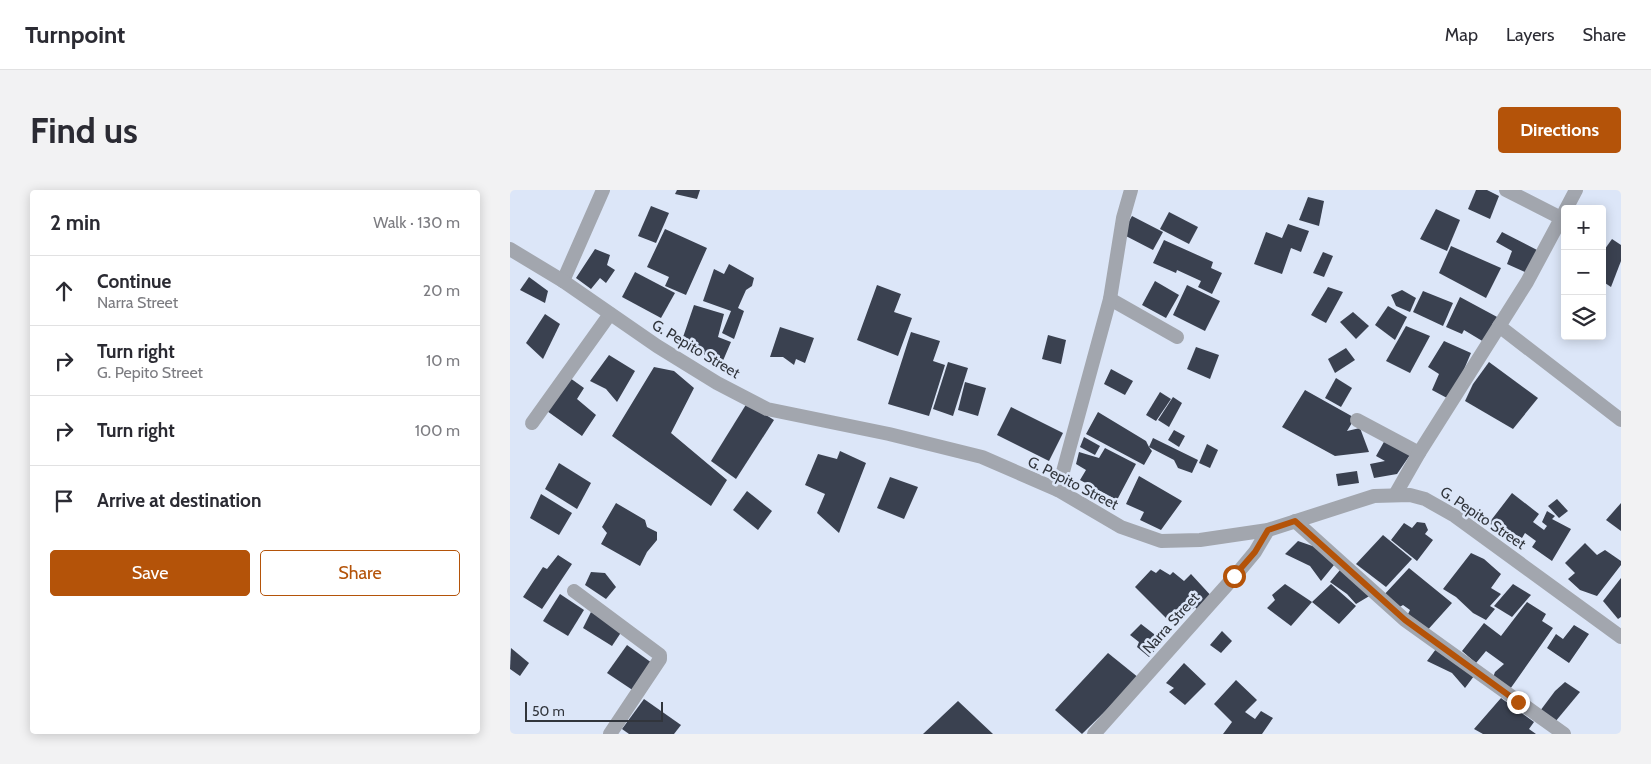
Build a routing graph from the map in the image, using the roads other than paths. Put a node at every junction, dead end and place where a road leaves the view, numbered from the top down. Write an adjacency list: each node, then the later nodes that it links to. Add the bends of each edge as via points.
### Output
1 (603, 190): 9 (street)
2 (1130, 190): 10 (street)
3 (1506, 190): 6 (street)
4 (1576, 190): 5 (street)
5 (1568, 205)
6 (1561, 211)
7 (1561, 218): 12 (street)
8 (510, 249): 9 (street, G. Pepito Street)
9 (563, 281): 11 (street, G. Pepito Street)
10 (1110, 299): 13 (street); 18 (street)
11 (610, 314): 16 (street); 18 (street, G. Pepito Street, via 717,383 767,408 982,457)
12 (1499, 326): 15 (street); 17 (street)
13 (1177, 337)
14 (1357, 420): 17 (street)
15 (1621, 420)
16 (532, 422)
17 (1418, 453): 19 (street)
18 (1058, 490): 21 (street, G. Pepito Street, via 1121,527 1161,541 1200,540)
19 (1395, 495): 20 (street, G. Pepito Street, via 1374,496); 23 (street, G. Pepito Street, via 1425,499 1455,516)
20 (1295, 521): 21 (street, G. Pepito Street); 26 (street, via 1405,620)
21 (1268, 530): 25 (street, Narra Street, via 1255,552)
22 (574, 591): 24 (street, via 660,655)
23 (1621, 637)
24 (610, 734)
25 (1094, 734)
26 (1564, 734)

